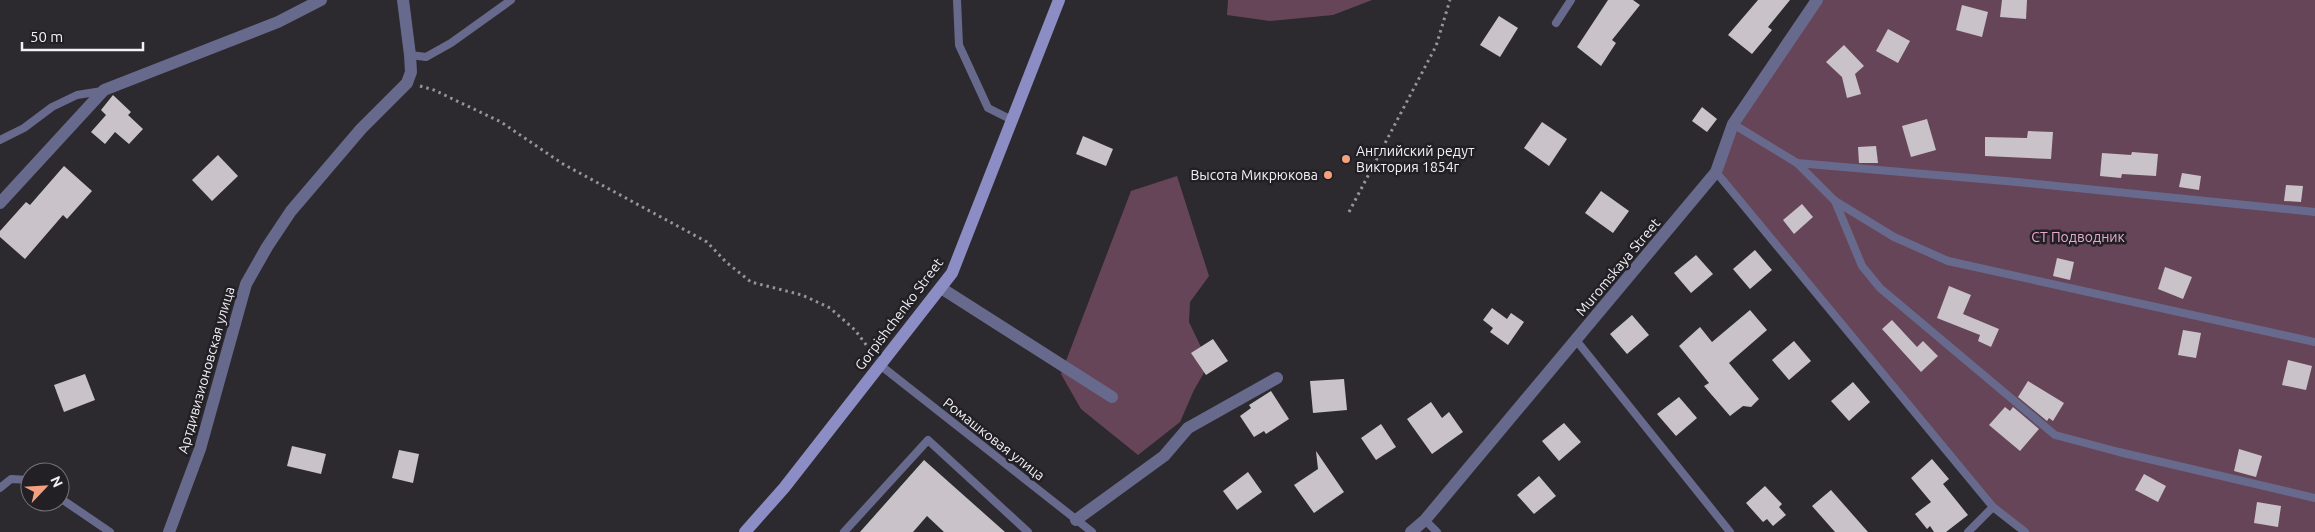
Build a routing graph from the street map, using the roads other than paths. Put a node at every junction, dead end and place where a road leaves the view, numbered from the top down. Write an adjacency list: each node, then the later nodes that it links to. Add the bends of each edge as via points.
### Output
1 (321, 0): 10 (street, via 278,22)
2 (403, 0): 9 (street)
3 (511, 0): 9 (lane, via 452,43 426,57)
4 (957, 0): 11 (lane, via 959,45 988,108)
5 (1059, 0): 11 (main road, Gorpishchenko Street)
6 (1571, 0): 8 (lane)
7 (1817, 0): 12 (street, Muromskaya Street)
8 (1556, 22)
9 (410, 55): 33 (street, Артдивизионовская улица, via 411,72 407,83 361,129 291,211 246,284 200,449)
10 (104, 90): 13 (lane, via 77,95 52,107 24,128); 17 (street)
11 (1012, 120): 19 (main road, Gorpishchenko Street, via 952,273)
12 (1733, 124): 14 (lane); 15 (street, Muromskaya Street)
13 (0, 140)
14 (1797, 163): 16 (lane); 18 (lane)
15 (1716, 172): 20 (street, Muromskaya Street); 29 (lane)
16 (1835, 202): 21 (lane, via 1894,237 1948,261); 27 (lane, via 1862,266 1880,288 2055,435)
17 (0, 203)
18 (2315, 212)
19 (941, 288): 22 (main road, Gorpishchenko Street); 24 (street)
20 (1576, 340): 31 (street, Muromskaya Street); 40 (lane)
21 (2315, 342)
22 (880, 365): 30 (lane, Ромашковая улица); 34 (main road, Gorpishchenko Street, via 784,488)
23 (1277, 378): 30 (street, via 1188,428 1164,456)
24 (1112, 396)
25 (20, 479): 26 (lane, via 11,479)
26 (0, 488)
27 (2315, 498)
28 (70, 505): 32 (lane)
29 (1993, 507): 41 (lane); 42 (lane)
30 (1076, 520): 37 (lane, Ромашковая улица)
31 (1425, 520): 38 (street, Muromskaya Street); 39 (lane)
32 (110, 532)
33 (169, 532)
34 (745, 532)
35 (844, 532): 36 (lane, via 928,440)
36 (1028, 532)
37 (1092, 532)
38 (1411, 532)
39 (1437, 532)
40 (1730, 532)
41 (1968, 532)
42 (2025, 532)

